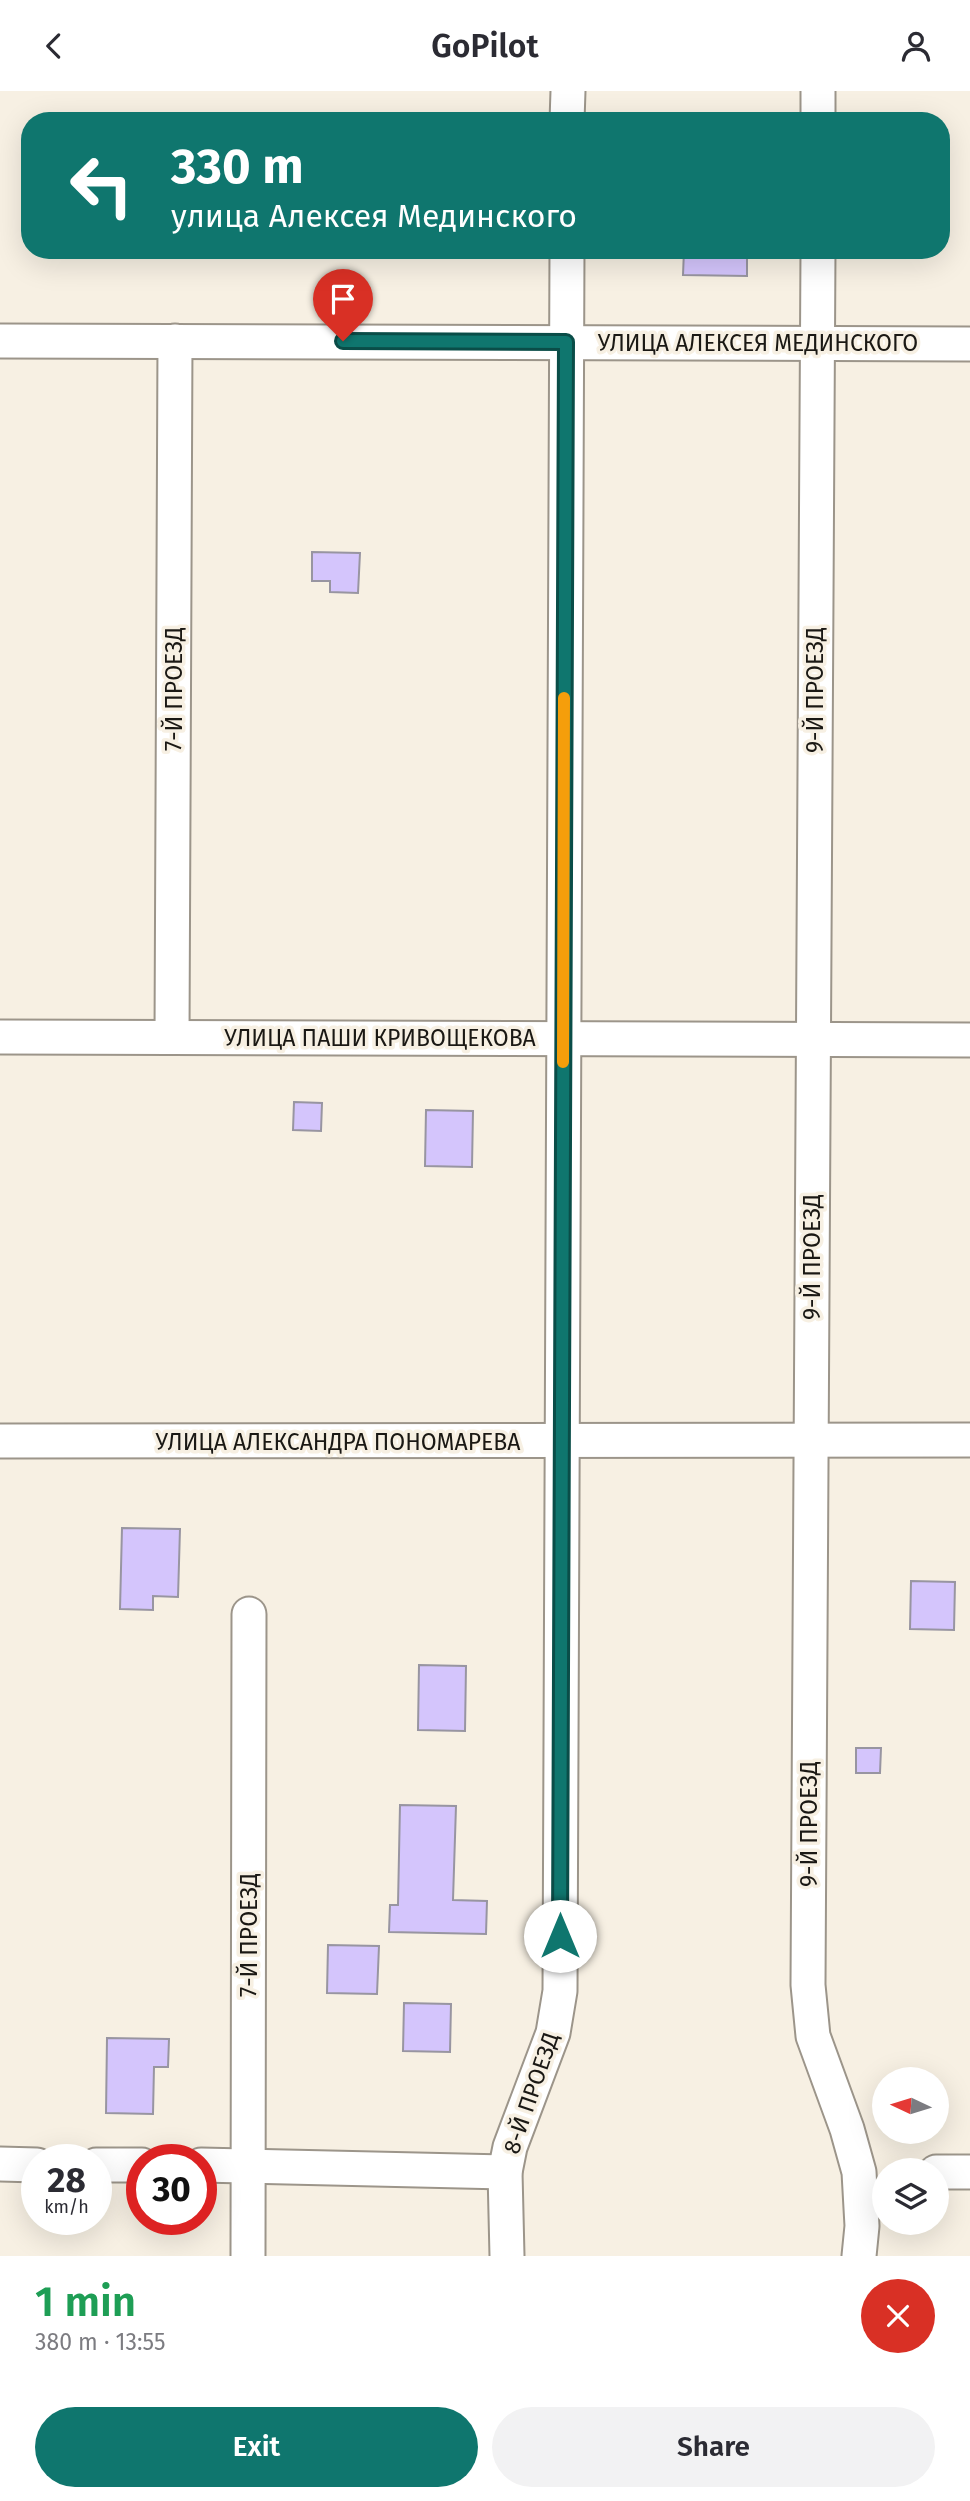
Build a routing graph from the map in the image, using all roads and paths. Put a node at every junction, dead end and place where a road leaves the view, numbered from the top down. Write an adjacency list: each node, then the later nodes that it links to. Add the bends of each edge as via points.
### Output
1 (568, 91): 3 (street)
2 (818, 91): 4 (street)
3 (568, 112)
4 (818, 112)
5 (567, 259): 9 (street, 8-Й ПРОЕЗД)
6 (818, 259): 10 (street, 9-Й ПРОЕЗД)
7 (0, 341): 8 (street, УЛИЦА АЛЕКСЕЯ МЕДИНСКОГО)
8 (175, 341): 9 (street, УЛИЦА АЛЕКСЕЯ МЕДИНСКОГО); 13 (street, 7-Й ПРОЕЗД)
9 (566, 342): 10 (street, УЛИЦА АЛЕКСЕЯ МЕДИНСКОГО); 14 (street, 8-Й ПРОЕЗД)
10 (818, 344): 11 (street, УЛИЦА АЛЕКСЕЯ МЕДИНСКОГО); 15 (street, 9-Й ПРОЕЗД)
11 (970, 344)
12 (0, 1037): 13 (street, УЛИЦА ПАШИ КРИВОЩЕКОВА)
13 (172, 1037): 14 (street, УЛИЦА ПАШИ КРИВОЩЕКОВА)
14 (563, 1038): 15 (street, УЛИЦА ПАШИ КРИВОЩЕКОВА); 20 (street, 8-Й ПРОЕЗД)
15 (813, 1039): 16 (street, УЛИЦА ПАШИ КРИВОЩЕКОВА); 19 (street, 9-Й ПРОЕЗД)
16 (970, 1040)
17 (970, 1440): 19 (street, УЛИЦА АЛЕКСАНДРА ПОНОМАРЕВА)
18 (0, 1441): 20 (street, УЛИЦА АЛЕКСАНДРА ПОНОМАРЕВА)
19 (811, 1441): 20 (street, УЛИЦА АЛЕКСАНДРА ПОНОМАРЕВА); 27 (street, 9-Й ПРОЕЗД, via 808,1985 813,2036 847,2129)
20 (561, 1442): 26 (street, 8-Й ПРОЕЗД, via 559,1991 553,2033)
21 (249, 1614): 25 (street, 7-Й ПРОЕЗД)
22 (0, 2164): 23 (street)
23 (21, 2165)
24 (217, 2165): 25 (street)
25 (248, 2166): 26 (street); 30 (street, 7-Й ПРОЕЗД)
26 (505, 2172): 31 (street, 8-Й ПРОЕЗД)
27 (871, 2172): 32 (street, 9-Й ПРОЕЗД)
28 (949, 2172): 29 (street)
29 (970, 2172)
30 (248, 2256)
31 (507, 2256)
32 (859, 2256)

